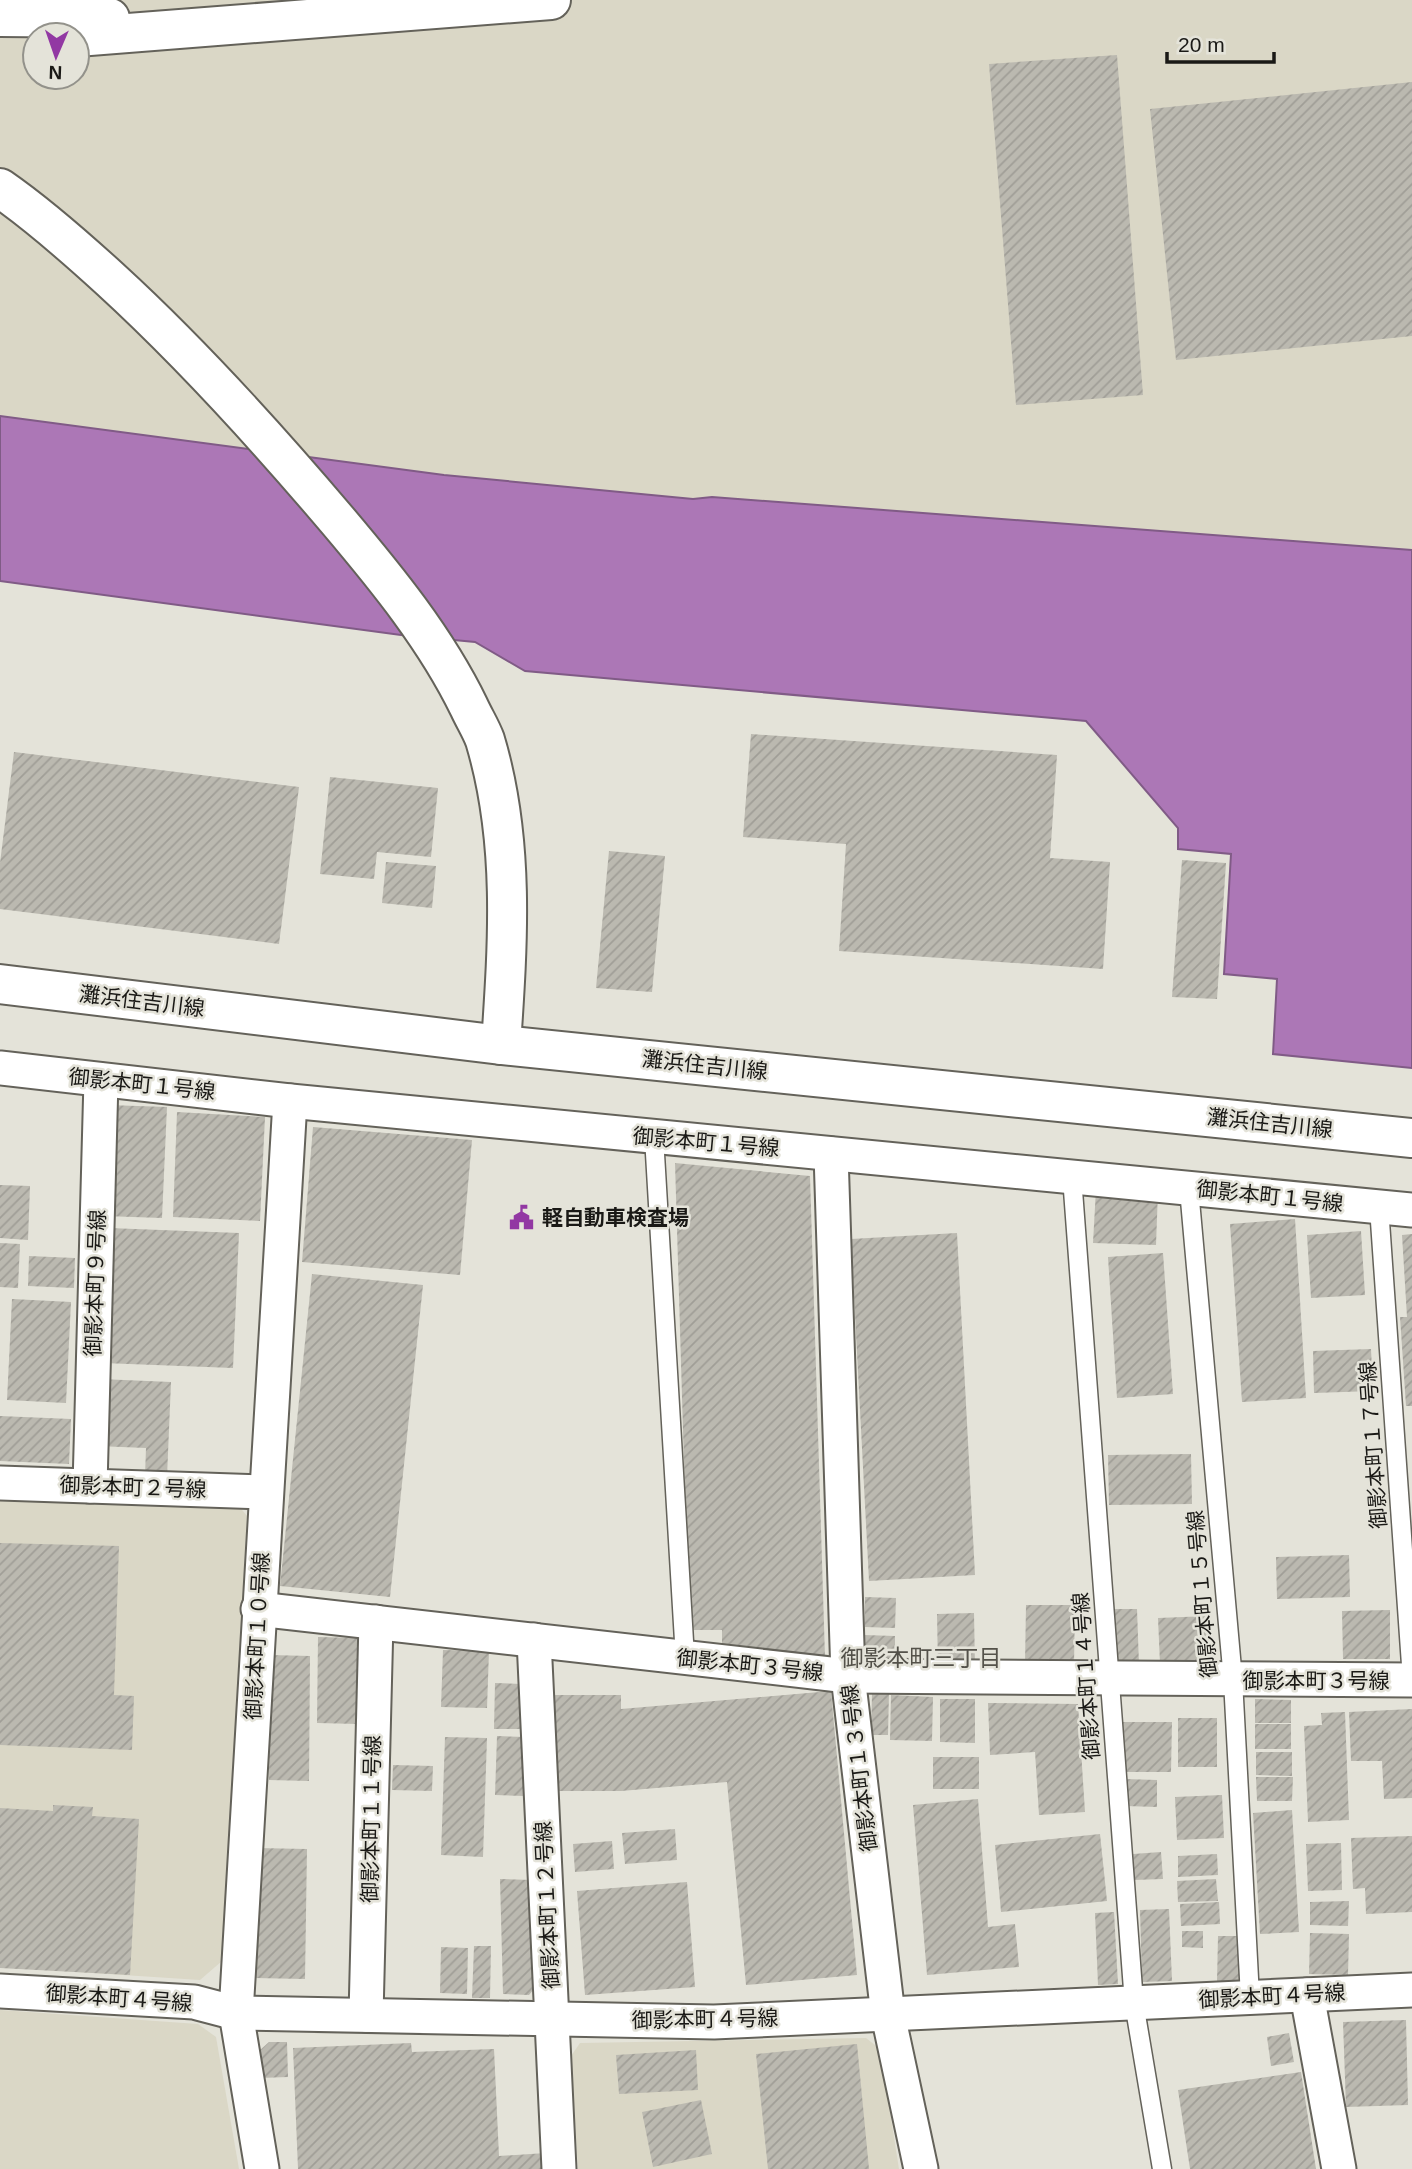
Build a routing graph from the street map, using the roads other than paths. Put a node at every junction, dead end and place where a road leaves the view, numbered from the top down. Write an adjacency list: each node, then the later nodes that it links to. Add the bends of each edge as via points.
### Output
1 (381, 0): 3 (street, via 188,16)
2 (551, 0): 4 (street)
3 (0, 17)
4 (91, 36)
5 (21, 41): 6 (street)
6 (0, 43)
7 (0, 188): 9 (street, via 154,319 231,398 370,559 457,681 484,737 504,825 507,920)
8 (0, 984): 9 (street, 灘浜住吉川線)
9 (501, 1045): 14 (street, 灘浜住吉川線)
10 (0, 1068): 11 (street, 御影本町１号線)
11 (101, 1080): 12 (street, 御影本町１号線); 21 (street, 御影本町９号線)
12 (290, 1101): 13 (street, 御影本町１号線); 22 (street, 御影本町１０号線)
13 (654, 1137): 15 (street, 御影本町１号線); 26 (lane)
14 (1412, 1138)
15 (831, 1154): 16 (street, 御影本町１号線); 27 (street, 御影本町１３号線)
16 (1073, 1177): 17 (street, 御影本町１号線); 28 (lane, 御影本町１４号線)
17 (1189, 1189): 18 (street, 御影本町１号線); 29 (lane, 御影本町１５号線)
18 (1379, 1207): 19 (street, 御影本町１号線); 30 (lane, 御影本町１７号線)
19 (1412, 1210)
20 (0, 1483): 21 (street, 御影本町２号線)
21 (90, 1486): 22 (street, 御影本町２号線)
22 (265, 1492): 23 (street, 御影本町１０号線)
23 (258, 1609): 24 (street, 御影本町３号線); 36 (street, 御影本町１０号線)
24 (376, 1622): 25 (street, 御影本町３号線); 37 (street, 御影本町１１号線)
25 (534, 1640): 26 (street, 御影本町３号線); 39 (street, 御影本町１２号線)
26 (685, 1658): 27 (street, 御影本町３号線)
27 (848, 1676): 28 (street, 御影本町３号線); 38 (street, 御影本町１３号線)
28 (1109, 1679): 29 (street, 御影本町３号線); 35 (lane, 御影本町１４号線)
29 (1233, 1680): 30 (street, 御影本町３号線); 34 (lane, 御影本町１５号線)
30 (1412, 1680)
31 (1412, 1990): 33 (street, 御影本町４号線)
32 (0, 1991): 36 (street, 御影本町４号線, via 194,2002)
33 (1307, 1995): 34 (street, 御影本町４号線); 44 (street)
34 (1250, 1997): 35 (street, 御影本町４号線)
35 (1134, 2003): 38 (street, 御影本町４号線); 43 (lane, 御影本町１４号線)
36 (236, 2012): 37 (street, 御影本町４号線); 40 (street, 御影本町１０号線)
37 (366, 2015): 39 (street, 御影本町４号線)
38 (888, 2015): 39 (street, 御影本町４号線, via 714,2022); 42 (street, 御影本町１３号線)
39 (552, 2020): 41 (street, 御影本町１２号線)
40 (262, 2169)
41 (559, 2169)
42 (922, 2169)
43 (1163, 2169)
44 (1339, 2169)

